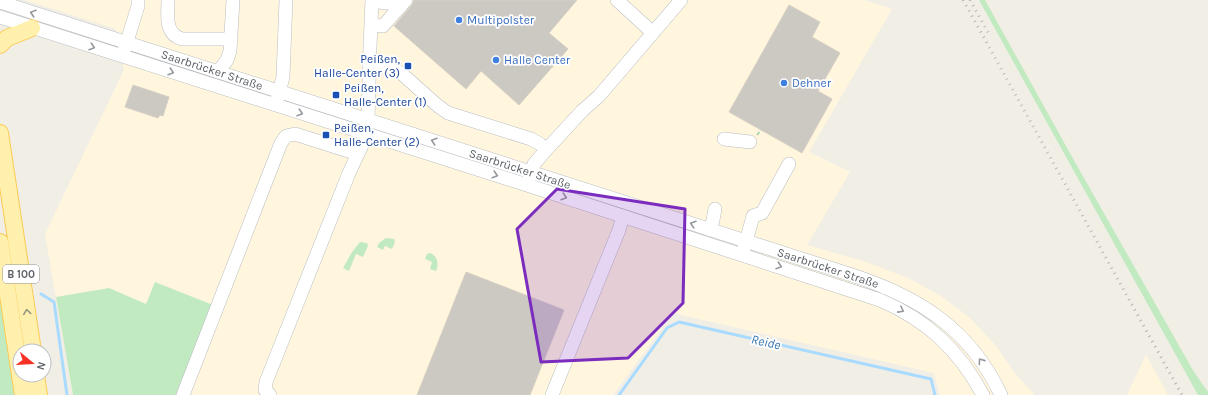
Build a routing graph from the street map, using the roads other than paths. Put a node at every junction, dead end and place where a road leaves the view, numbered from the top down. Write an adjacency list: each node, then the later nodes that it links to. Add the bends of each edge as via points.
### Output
1 (138, 0): 15 (street)
2 (168, 0): 14 (street, via 168,26 174,36 182,39)
3 (233, 0): 14 (street)
4 (286, 0): 20 (street, via 284,70)
5 (617, 0): 13 (street)
6 (372, 1): 8 (street); 11 (street)
7 (0, 2): 15 (street, Saarbrücker Straße, one-way to 7)
8 (404, 2): 11 (street, via 384,26)
9 (675, 2): 13 (street)
10 (0, 17): 12 (street, Saarbrücker Straße)
11 (370, 25): 18 (street)
12 (32, 28): 16 (main road, via 7,38); 17 (street, Saarbrücker Straße, one-way to 17)
13 (653, 33): 27 (street, via 599,96)
14 (231, 42): 19 (street, via 229,55)
15 (126, 43): 17 (street); 19 (street, Saarbrücker Straße)
16 (0, 45)
17 (122, 56): 21 (street, Saarbrücker Straße, one-way to 21)
18 (369, 67): 22 (street); 27 (street, via 384,67 401,73 448,113 531,139)
19 (218, 72): 20 (street, Saarbrücker Straße)
20 (279, 92): 21 (street); 22 (street, Saarbrücker Straße)
21 (275, 106): 24 (street, Saarbrücker Straße, one-way to 24)
22 (368, 120): 24 (street); 30 (street, Saarbrücker Straße, one-way to 22)
23 (0, 133): 38 (main road, B 100, one-way to 23)
24 (365, 134): 28 (street); 31 (street, Saarbrücker Straße, one-way to 31)
25 (724, 139): 26 (street)
26 (750, 142)
27 (546, 150): 30 (street)
28 (358, 154): 42 (street, via 295,134 286,136 281,143); 43 (street, via 266,382 265,390)
29 (789, 164): 35 (street, via 762,213 749,214)
30 (531, 172): 31 (street); 34 (street, Saarbrücker Straße, one-way to 30)
31 (527, 185): 33 (street, Saarbrücker Straße, one-way to 33)
32 (715, 208): 34 (street)
33 (623, 216): 37 (street, Saarbrücker Straße); 44 (street)
34 (710, 230): 35 (street, Saarbrücker Straße)
35 (746, 241): 37 (street); 46 (street, Saarbrücker Straße, one-way to 35, via 970,346 944,322 920,305 869,281)
36 (0, 242): 40 (main road, B 100)
37 (742, 254): 45 (street, Saarbrücker Straße, one-way to 45, via 865,294 908,314 947,344)
38 (32, 343)
39 (37, 383): 41 (main road)
40 (23, 395)
41 (39, 395)
42 (183, 395)
43 (270, 395)
44 (552, 395)
45 (983, 395)
46 (1001, 395)

